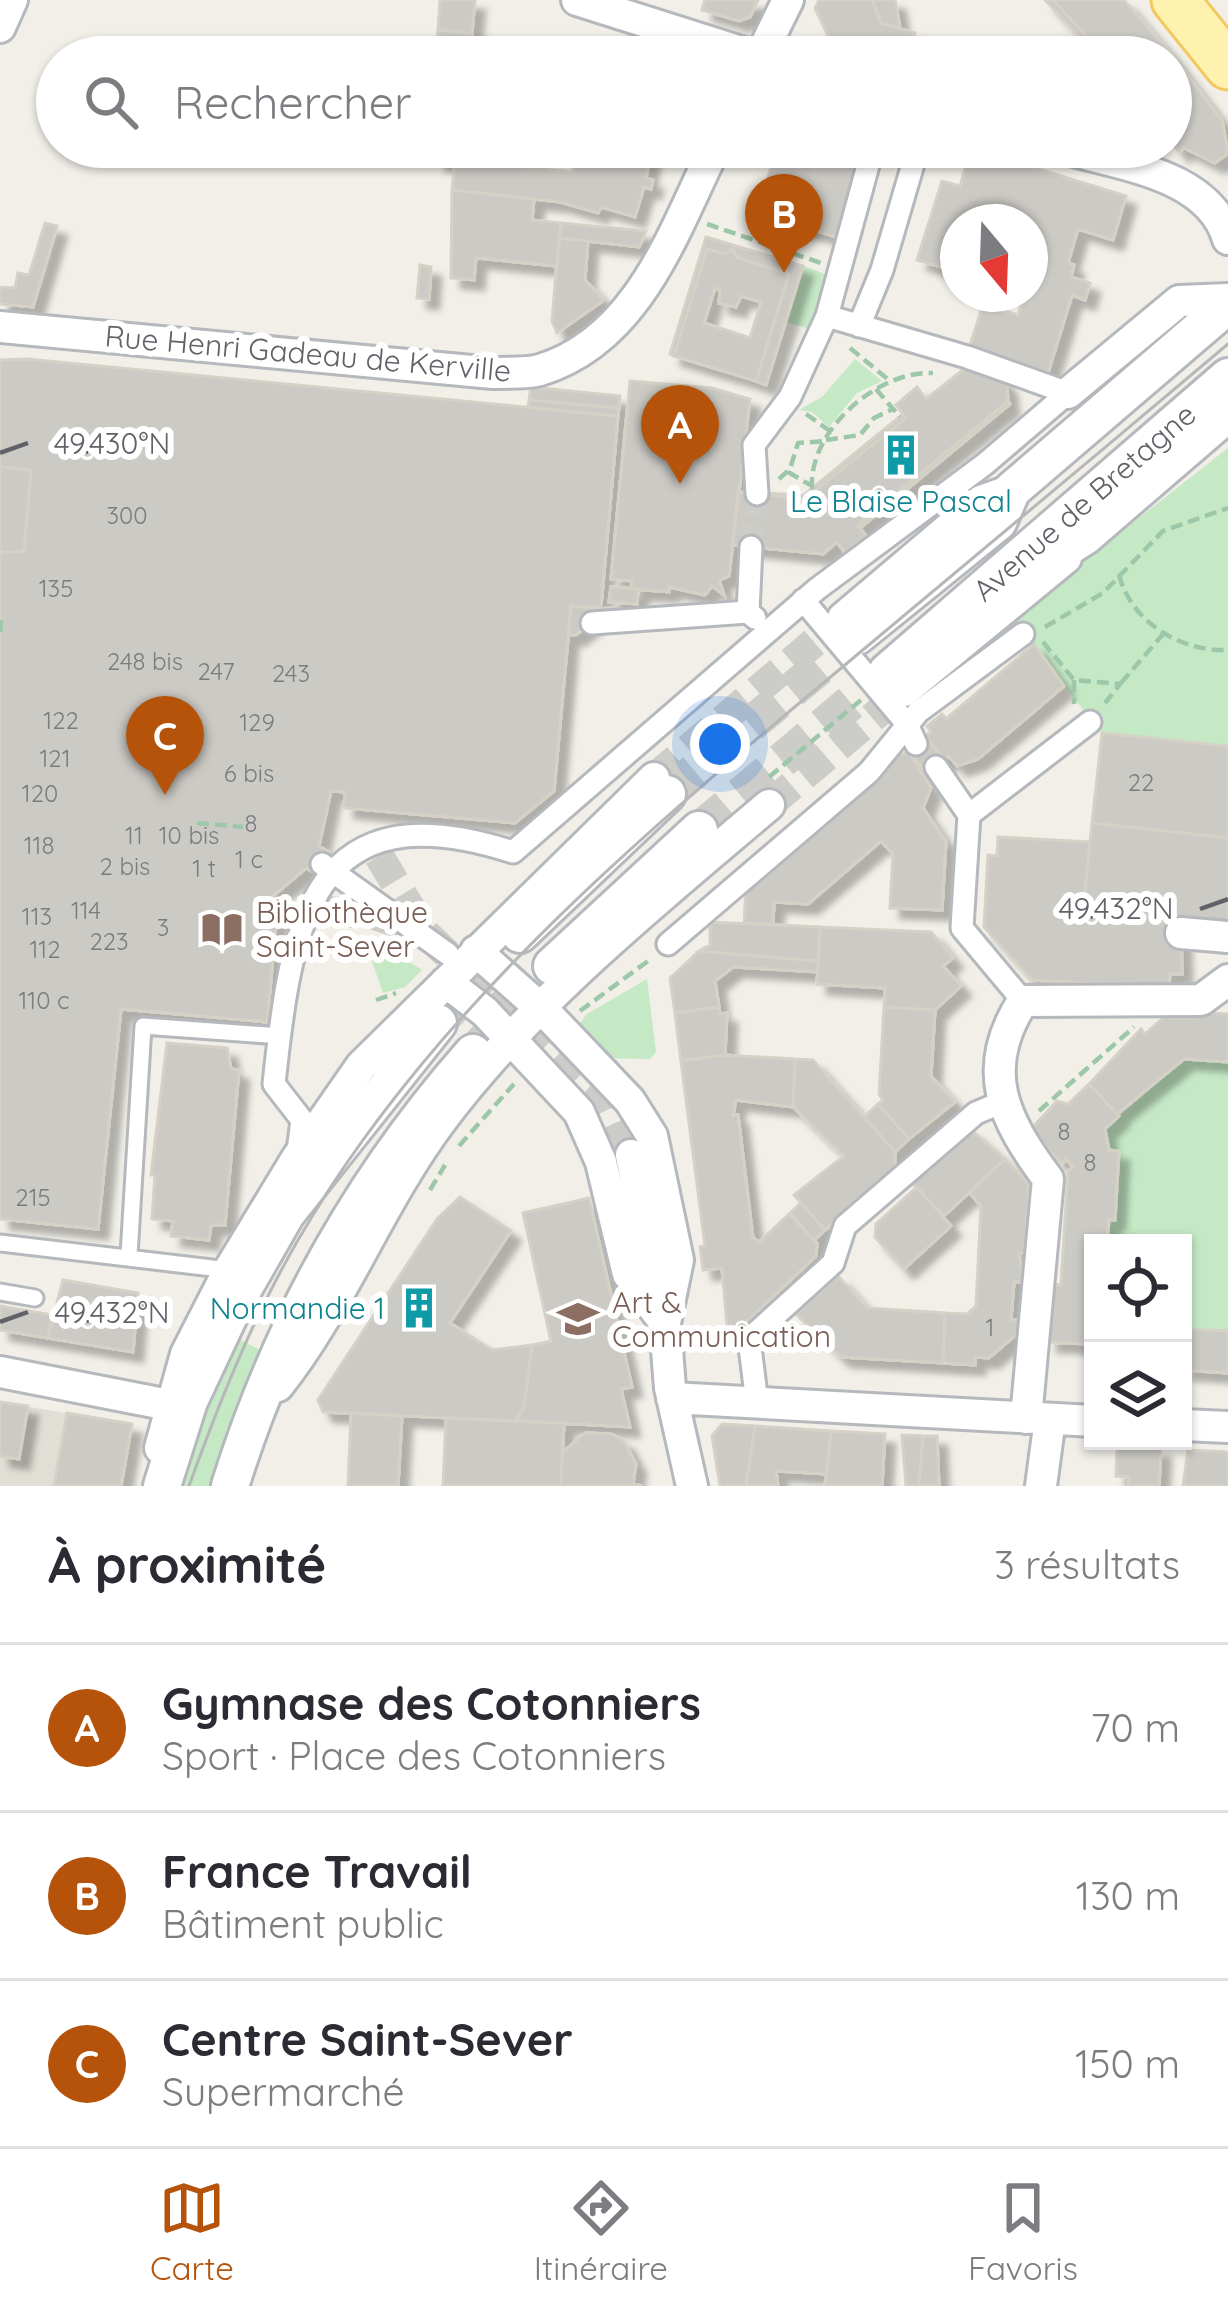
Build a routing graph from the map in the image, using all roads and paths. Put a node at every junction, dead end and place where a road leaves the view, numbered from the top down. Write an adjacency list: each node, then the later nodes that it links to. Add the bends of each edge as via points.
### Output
1 (12, 0): 5 (street)
2 (577, 0): 6 (street)
3 (788, 0): 7 (street)
4 (1175, 0): 8 (main road)
5 (0, 27)
6 (691, 36)
7 (769, 36)
8 (1228, 66)
9 (705, 168): 18 (street, Rue Henri Gadeau de Kerville, via 641,296 600,338 540,370 493,374)
10 (867, 168): 15 (street)
11 (912, 168): 19 (street)
12 (1128, 168): 14 (street, via 1186,186 1216,211)
13 (711, 226): 15 (path)
14 (1228, 239)
15 (838, 268): 17 (street)
16 (1209, 309): 24 (street); 42 (street, Avenue de Bretagne, via 1012,490 998,522)
17 (825, 321): 19 (street); 22 (path); 25 (street)
18 (0, 326)
19 (859, 326): 20 (street)
20 (960, 355): 22 (path, via 943,371 912,370); 24 (street)
21 (1228, 377): 44 (street, Avenue de Bretagne)
22 (890, 381): 23 (path)
23 (876, 389): 26 (path); 29 (path)
24 (1068, 393): 38 (street)
25 (795, 409): 29 (path); 30 (path); 33 (street, via 754,445)
26 (893, 410): 28 (path); 31 (path, via 860,435)
27 (1228, 413): 35 (street, Avenue de Bretagne)
28 (900, 417)
29 (831, 432): 31 (path)
30 (799, 434): 31 (path); 32 (path)
31 (826, 441): 32 (path, via 812,488)
32 (788, 472): 33 (path)
33 (757, 490)
34 (1228, 508): 37 (path, via 1163,531)
35 (1085, 536): 44 (street, Avenue de Bretagne); 49 (street, via 973,639)
36 (751, 547): 39 (street)
37 (1119, 575): 46 (path, via 1124,595); 50 (path, via 1036,632 1074,680)
38 (803, 600): 43 (street); 49 (street)
39 (748, 613): 41 (street); 43 (street)
40 (1, 619): 45 (path)
41 (592, 623)
42 (850, 627)
43 (771, 628): 60 (street, via 513,852 460,835 400,834)
44 (941, 628): 49 (street, Avenue de Bretagne)
45 (0, 632)
46 (1164, 633): 48 (path); 50 (path)
47 (1023, 634): 52 (street)
48 (1228, 650)
49 (889, 683): 52 (street); 55 (path)
50 (1120, 684): 51 (path)
51 (1090, 722): 56 (street)
52 (912, 734): 64 (street)
53 (936, 767): 56 (street)
54 (660, 786): 62 (street); 66 (street)
55 (764, 795): 71 (street)
56 (969, 815): 70 (street, via 962,928)
57 (197, 824): 58 (path)
58 (243, 827)
59 (699, 830): 67 (street)
60 (326, 867): 66 (street); 74 (street, via 308,907)
61 (1181, 933): 63 (street)
62 (520, 934)
63 (1228, 937)
64 (668, 944)
65 (647, 961): 72 (path)
66 (457, 962): 71 (street); 75 (street); 80 (street, via 361,1066)
67 (552, 966)
68 (1228, 980): 69 (street, via 1201,1000)
69 (1165, 999): 70 (street); 78 (path)
70 (1023, 1001): 77 (street, via 1008,1025)
71 (541, 1009): 75 (street); 86 (street, via 652,1136 678,1261)
72 (577, 1014)
73 (438, 1023): 96 (street, via 286,1214 198,1382)
74 (280, 1036): 80 (street, via 274,1084 302,1120); 82 (lane, via 143,1027)
75 (511, 1041): 86 (street, via 579,1112 628,1274); 92 (street, via 407,1168 292,1368)
76 (473, 1053): 92 (street, via 414,1120 312,1280)
77 (1000, 1103): 78 (street); 89 (street, via 976,1113 845,1226 833,1263 749,1339)
78 (1014, 1133): 91 (street, via 1048,1179)
79 (631, 1155): 86 (street)
80 (297, 1157): 83 (street)
81 (0, 1243): 82 (lane)
82 (129, 1255): 83 (lane)
83 (229, 1270): 90 (street)
84 (0, 1292): 85 (lane)
85 (35, 1298)
86 (665, 1322): 88 (street)
87 (0, 1372): 90 (street)
88 (672, 1398): 89 (street); 98 (street)
89 (757, 1403): 91 (street)
90 (169, 1405): 96 (street)
91 (1038, 1418): 93 (street); 99 (street)
92 (251, 1419): 97 (street)
93 (1084, 1421)
94 (1192, 1425): 95 (street)
95 (1228, 1427)
96 (157, 1486)
97 (230, 1486)
98 (692, 1486)
99 (1042, 1486)

